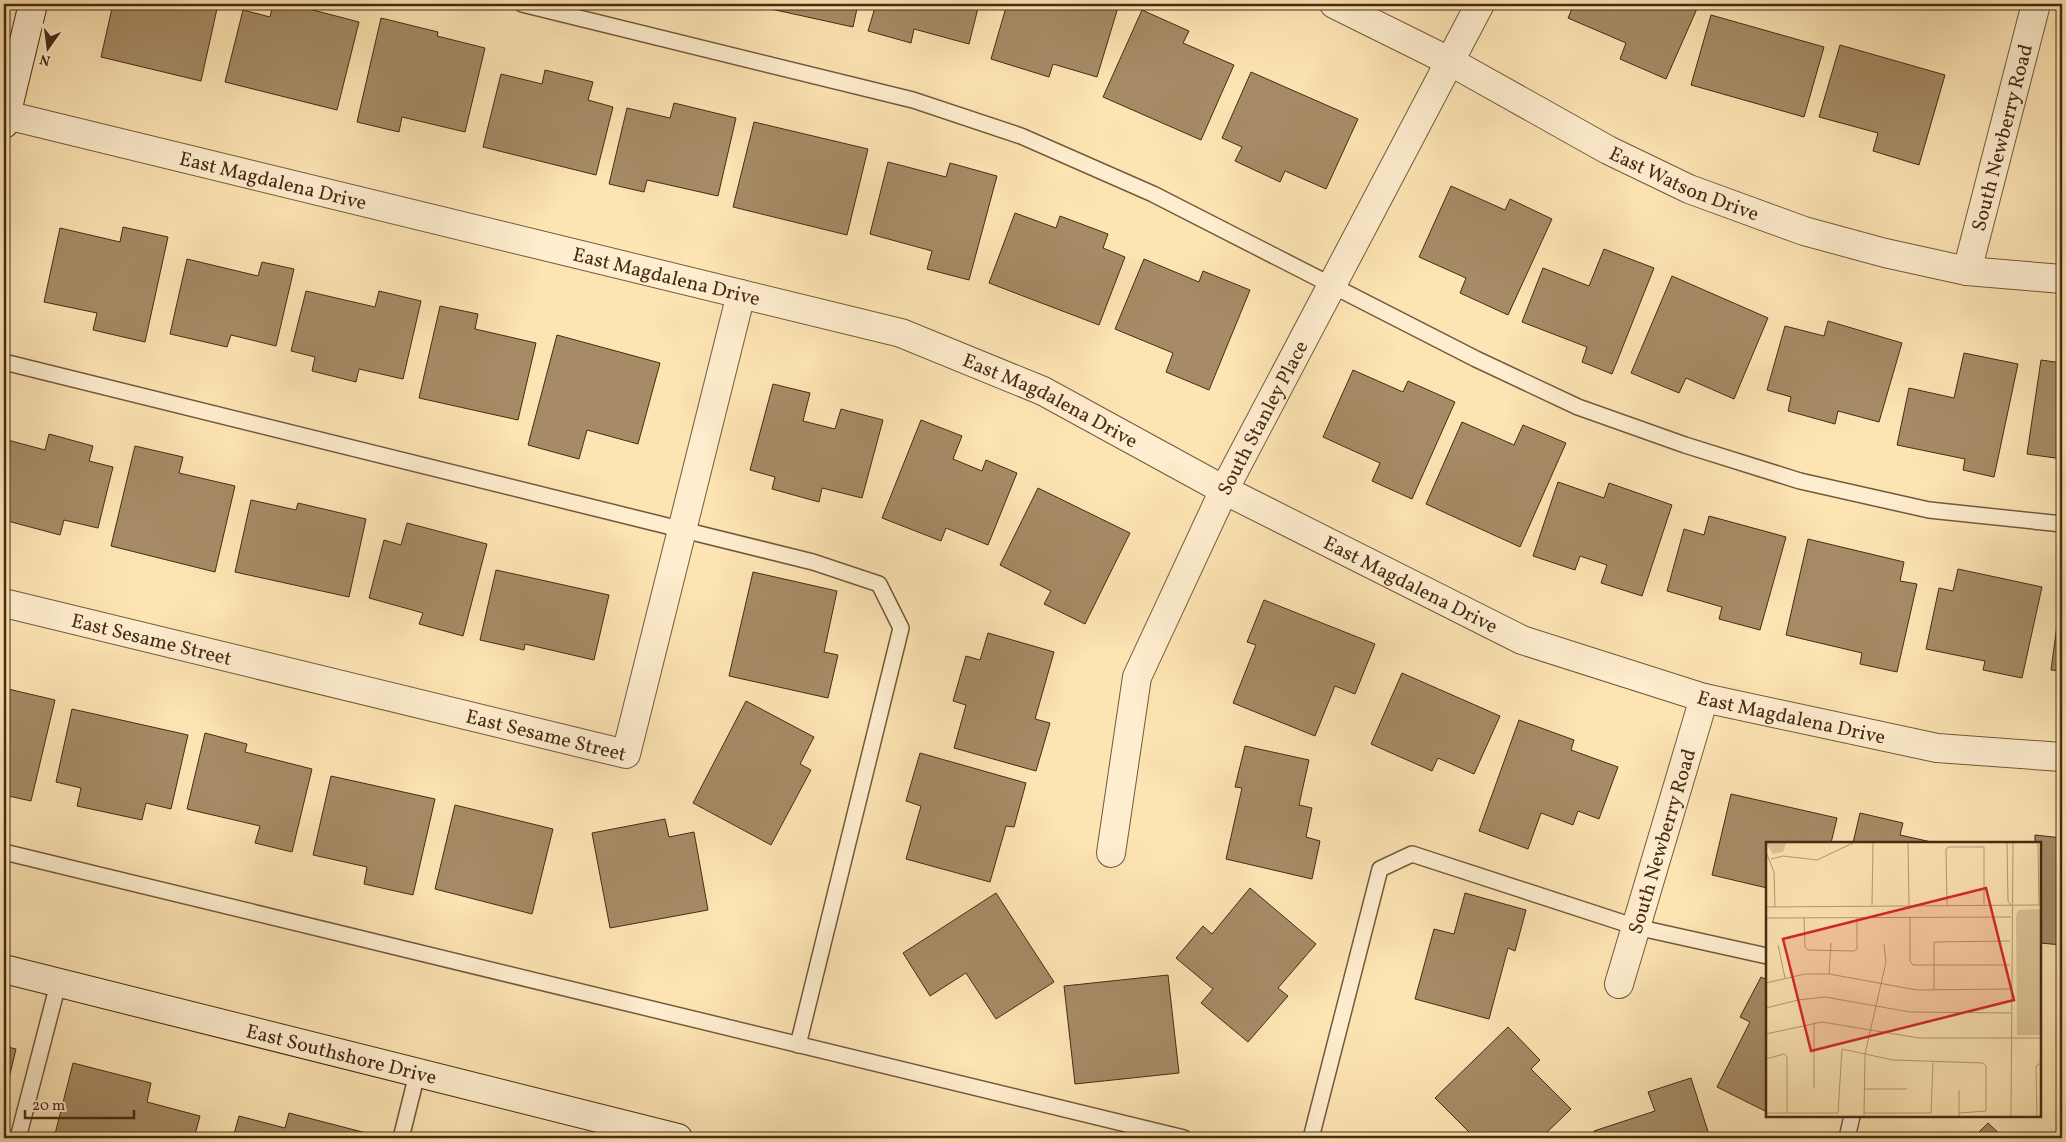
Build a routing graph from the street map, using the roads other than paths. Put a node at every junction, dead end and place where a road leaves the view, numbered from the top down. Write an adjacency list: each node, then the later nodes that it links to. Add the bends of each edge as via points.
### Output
1 (33, 4): 7 (street)
2 (522, 4): 10 (lane, via 913,100 1021,136 1153,194)
3 (1334, 4): 6 (street, East Watson Drive)
4 (1480, 4): 6 (street, South Stanley Place)
5 (2036, 4): 8 (street, South Newberry Road)
6 (1451, 62): 8 (street, East Watson Drive, via 1608,150 1689,189 1804,231); 10 (street, South Stanley Place)
7 (5, 119): 11 (street, East Magdalena Drive)
8 (1967, 271): 9 (street, East Watson Drive)
9 (2062, 279)
10 (1332, 286): 13 (street, South Stanley Place); 14 (lane, via 1578,407 1685,445 1800,481 1929,510)
11 (741, 294): 13 (street, East Magdalena Drive, via 901,334 928,344 1043,391); 15 (street, East Sesame Street)
12 (4, 362): 15 (lane)
13 (1224, 490): 17 (street, East Magdalena Drive, via 1522,640); 20 (street, South Stanley Place, via 1137,677)
14 (2062, 524)
15 (682, 530): 16 (street, East Sesame Street, via 626,754); 26 (lane, via 813,562 879,584 901,628)
16 (4, 603)
17 (1704, 698): 18 (street, East Magdalena Drive, via 1937,748); 21 (street, South Newberry Road)
18 (2062, 757)
19 (4, 852): 26 (lane)
20 (1111, 853)
21 (1636, 927): 22 (lane); 25 (street, South Newberry Road); 33 (lane, via 1412,854 1380,869)
22 (1766, 956)
23 (4, 969): 24 (street, East Southshore Drive)
24 (58, 984): 27 (street, East Southshore Drive); 29 (lane)
25 (1619, 984)
26 (798, 1045): 32 (lane)
27 (417, 1074): 30 (lane); 31 (street, East Southshore Drive)
28 (1852, 1117): 34 (lane)
29 (18, 1138)
30 (401, 1138)
31 (678, 1138)
32 (1184, 1138)
33 (1312, 1138)
34 (1847, 1138)

